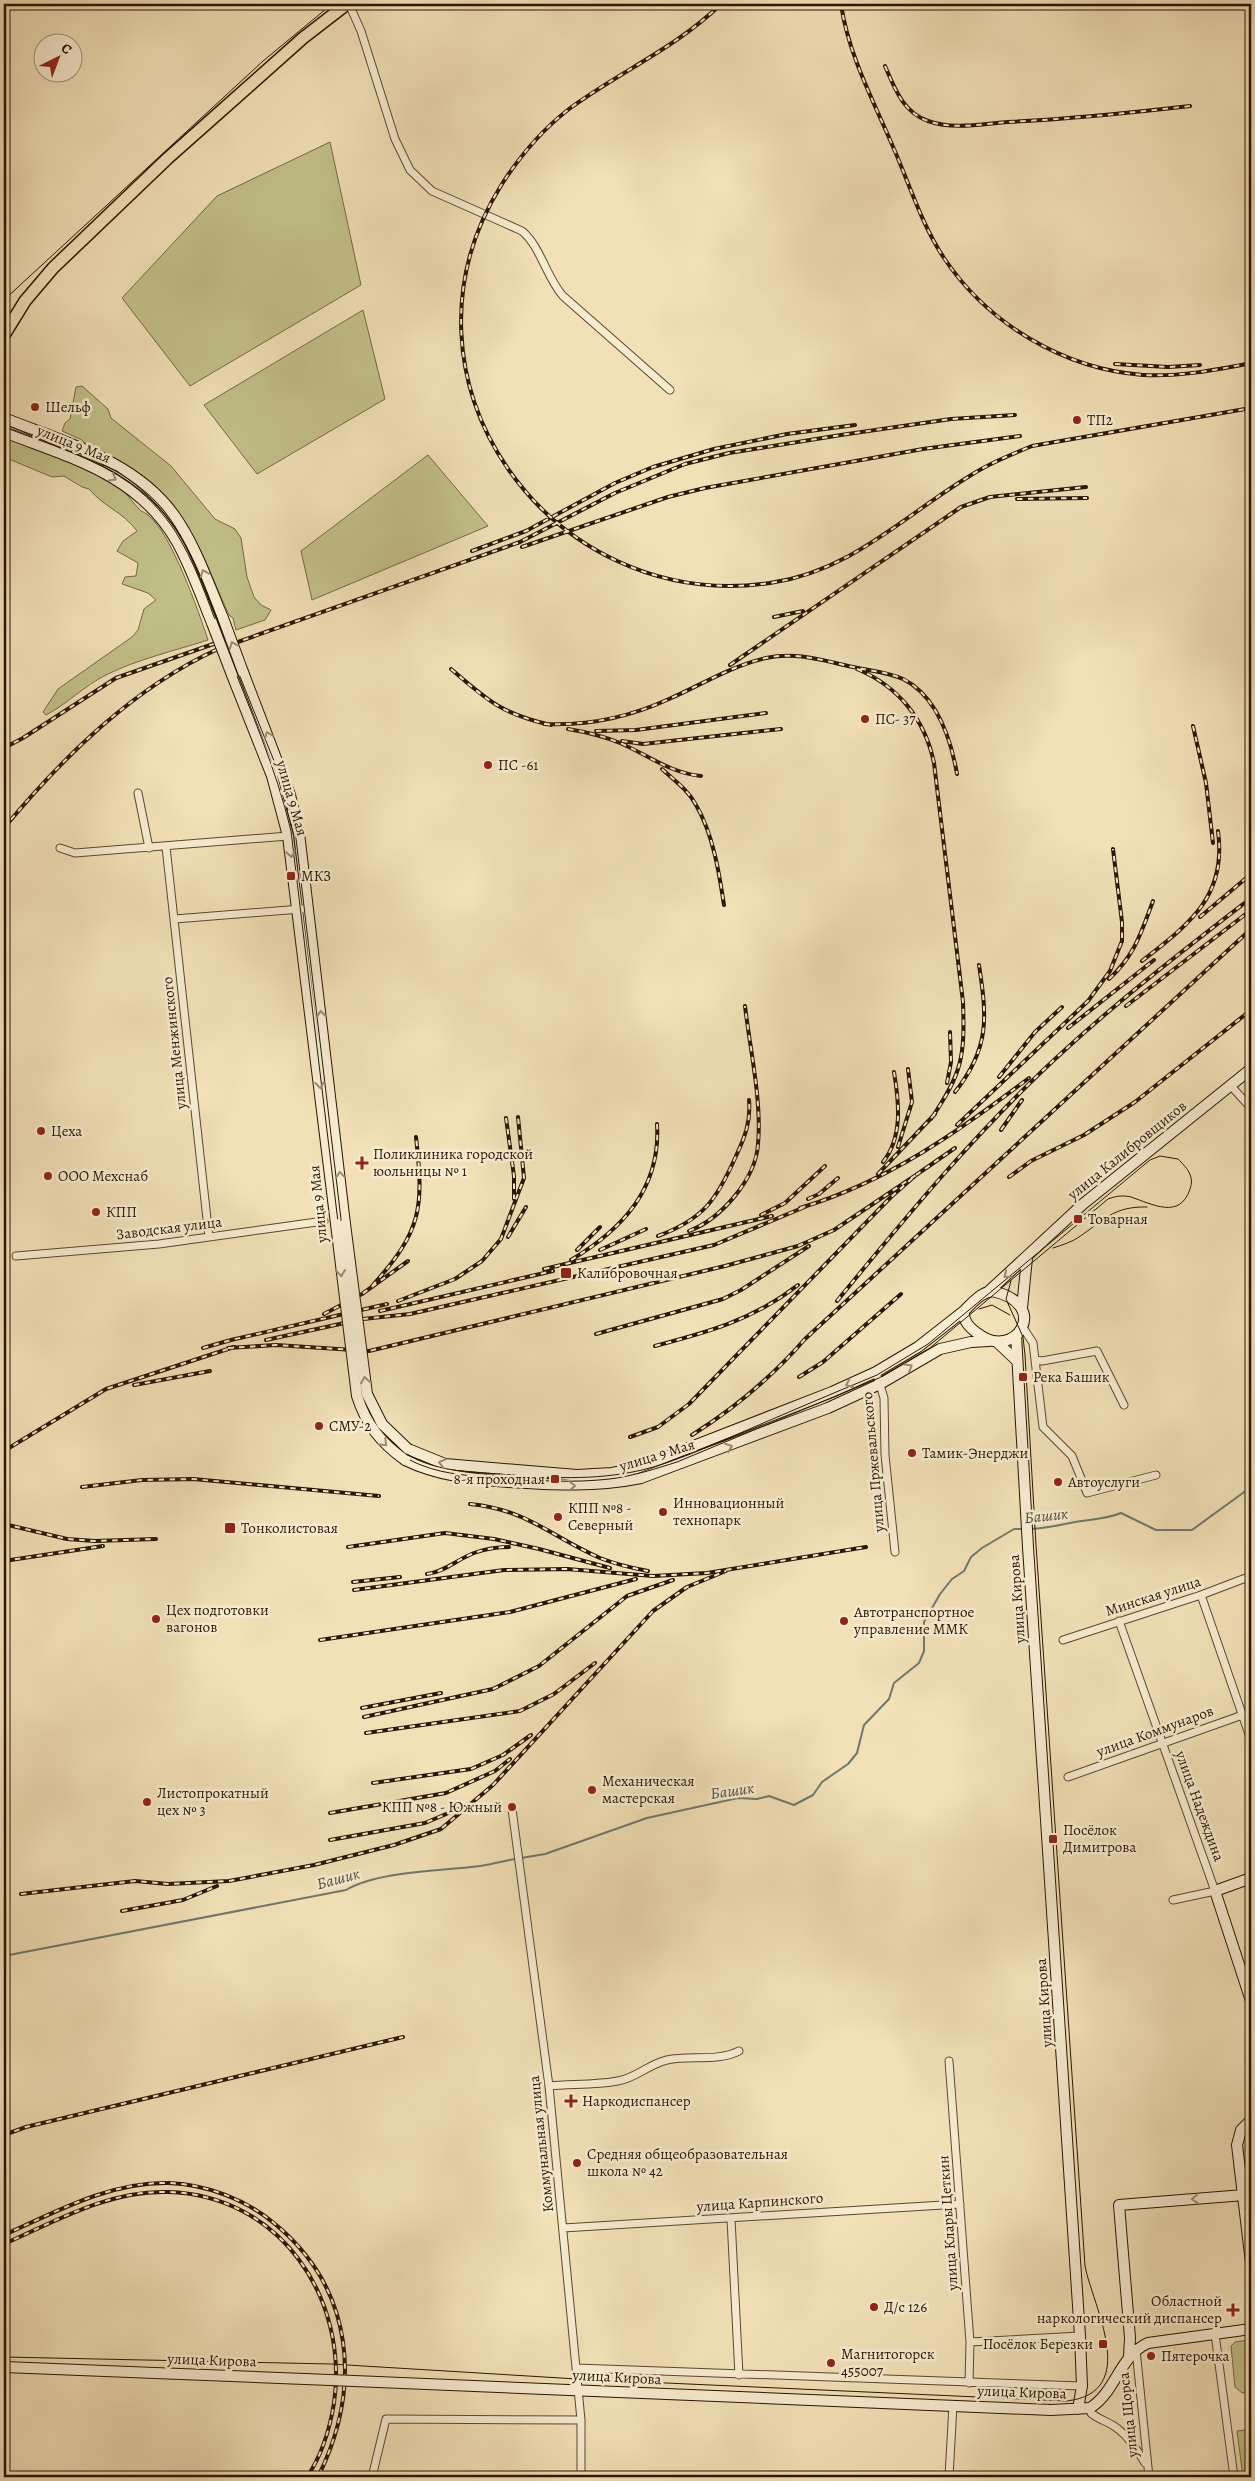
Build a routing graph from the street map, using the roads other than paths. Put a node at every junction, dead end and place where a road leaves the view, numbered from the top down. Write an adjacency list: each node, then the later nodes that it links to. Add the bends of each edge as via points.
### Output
1 (348, 4): 2 (main road, via 303,38 182,145 67,254 33,290); 3 (street, via 361,31 402,156 410,170 432,191 522,231 529,237 552,283 563,296)
2 (4, 335)
3 (670, 390)
4 (4, 418): 6 (main road, улица 9 Мая, one-way to 4, bridge, via 222,618 187,536 156,495 120,467)
5 (4, 432): 6 (main road, улица 9 Мая, one-way to 6, bridge, via 98,469 130,488 148,504 177,541)
6 (238, 674): 8 (main road, улица 9 Мая); 12 (main road, улица 9 Мая, one-way to 6, via 303,858 290,795)
7 (138, 793): 11 (street)
8 (288, 836): 9 (street); 12 (main road, улица 9 Мая, one-way to 12)
9 (166, 847): 11 (street); 13 (street, улица Менжинского)
10 (60, 848): 11 (street, via 75,853)
11 (149, 848)
12 (304, 909): 13 (street); 18 (main road, улица 9 Мая)
13 (175, 919): 19 (street, улица Менжинского)
14 (1251, 1069): 15 (main road, улица Калибровщиков)
15 (1231, 1086): 16 (street); 21 (main road, улица Калибровщиков, via 1083,1204)
16 (1251, 1108)
17 (324, 1221): 19 (street, Заводская улица)
18 (340, 1224): 29 (main road, улица 9 Мая, one-way to 18, bridge, via 638,1468 577,1476 445,1464 408,1449 382,1424 367,1394); 30 (main road, улица 9 Мая, one-way to 30, bridge, via 357,1396 363,1414 381,1441 405,1460 443,1475 579,1486 613,1484 668,1470 828,1408)
19 (209, 1237): 20 (street, Заводская улица)
20 (16, 1256)
21 (1026, 1258): 22 (main road, улица Калибровщиков, one-way to 22); 23 (main road)
22 (988, 1292): 23 (main road, via 1006,1296); 24 (main road)
23 (1022, 1308): 25 (main road, улица Кирова, via 1024,1320)
24 (964, 1311): 26 (main road, via 969,1327); 29 (main road, улица 9 Мая, via 918,1347)
25 (1019, 1331): 26 (main road); 27 (main road, улица Кирова); 28 (street, via 1033,1343)
26 (993, 1342): 27 (main road); 30 (main road, улица 9 Мая, one-way to 26, via 940,1349 971,1342)
27 (1016, 1360): 59 (main road, улица Кирова)
28 (1036, 1360): 31 (street, via 1042,1362 1097,1351); 32 (street, via 1043,1427 1072,1456 1087,1493)
29 (876, 1372): 30 (street, улица Пржевальского)
30 (880, 1384): 33 (street, улица Пржевальского, via 884,1398 884,1455)
31 (1124, 1405)
32 (1156, 1475)
33 (895, 1552)
34 (1251, 1576): 35 (street, Минская улица)
35 (1201, 1596): 36 (street, Минская улица); 39 (street)
36 (1118, 1622): 37 (street, Минская улица); 41 (street, улица Надеждина)
37 (1063, 1640)
38 (1251, 1712): 39 (street, улица Коммунаров)
39 (1242, 1715): 40 (street); 41 (street, улица Коммунаров)
40 (1251, 1740)
41 (1162, 1744): 42 (street, улица Коммунаров); 45 (street, улица Надеждина)
42 (1068, 1777)
43 (512, 1809): 50 (street, Коммунальная улица)
44 (1251, 1878): 45 (main road)
45 (1215, 1891): 46 (street); 47 (main road, улица Надеждина)
46 (1173, 1900)
47 (1251, 2001)
48 (739, 2051): 50 (street, via 729,2056 669,2059 619,2081)
49 (949, 2061): 53 (street, улица Клары Цеткин)
50 (549, 2086): 55 (street, Коммунальная улица)
51 (1251, 2120): 52 (main road, via 1241,2130 1237,2145)
52 (1244, 2195): 56 (main road); 61 (main road, one-way to 61, via 1119,2205)
53 (960, 2204): 54 (street, улица Карпинского); 60 (street, улица Клары Цеткин)
54 (731, 2219): 55 (street, улица Карпинского); 64 (street)
55 (563, 2228): 63 (street, Коммунальная улица)
56 (1251, 2263)
57 (1251, 2329): 58 (main road)
58 (1215, 2334): 61 (main road, via 1148,2343); 77 (street)
59 (1080, 2336): 60 (street); 66 (main road, улица Кирова)
60 (970, 2342): 65 (street, улица Клары Цеткин)
61 (1132, 2353): 69 (main road, via 1106,2393); 72 (street, улица Щорса)
62 (4, 2367): 67 (main road, улица Кирова, bridge)
63 (576, 2368): 64 (street); 67 (street, Коммунальная улица)
64 (739, 2375): 65 (street)
65 (969, 2383): 66 (street)
66 (1082, 2386): 70 (main road, улица Кирова)
67 (578, 2390): 68 (main road, улица Кирова); 71 (street, Коммунальная улица)
68 (953, 2405): 70 (main road, улица Кирова); 75 (street)
69 (1090, 2408): 70 (main road); 72 (street, via 1090,2413 1117,2428 1133,2444)
70 (1078, 2409)
71 (581, 2420): 73 (street, via 386,2419); 74 (street, Коммунальная улица)
72 (1147, 2466): 76 (street, улица Щорса)
73 (372, 2477)
74 (581, 2477)
75 (950, 2477)
76 (1149, 2477)
77 (1234, 2477)

